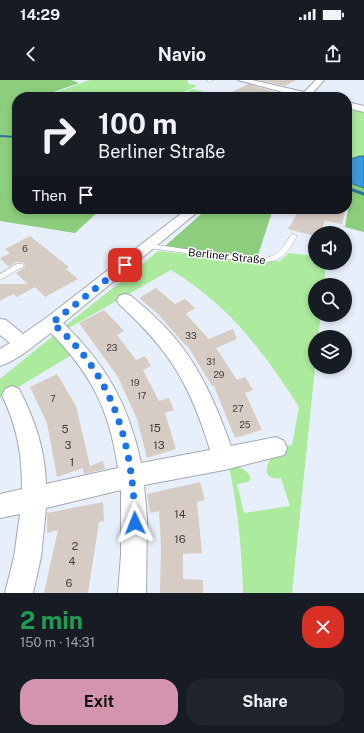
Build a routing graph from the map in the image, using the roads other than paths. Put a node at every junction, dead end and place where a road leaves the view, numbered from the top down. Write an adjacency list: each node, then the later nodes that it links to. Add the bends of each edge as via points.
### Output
1 (320, 80): 4 (street)
2 (247, 81): 3 (street)
3 (292, 92)
4 (311, 92)
5 (352, 106): 6 (street)
6 (364, 109)
7 (189, 214): 9 (street)
8 (293, 236): 9 (lane, Berliner Straße, via 281,256 259,261)
9 (149, 246): 13 (street)
10 (20, 266): 11 (lane)
11 (0, 277)
12 (125, 300): 19 (street, via 150,322 173,349 212,419)
13 (52, 323): 15 (street); 20 (street, via 76,344 101,380 118,414 127,444)
14 (0, 325): 15 (street)
15 (24, 344): 16 (street)
16 (0, 359)
17 (12, 395): 21 (street, via 30,440)
18 (276, 448): 19 (street)
19 (224, 459): 20 (street)
20 (132, 476): 21 (street); 24 (street, via 136,547)
21 (34, 500): 22 (street); 23 (street, via 30,552)
22 (0, 506)
23 (19, 593)
24 (132, 593)

